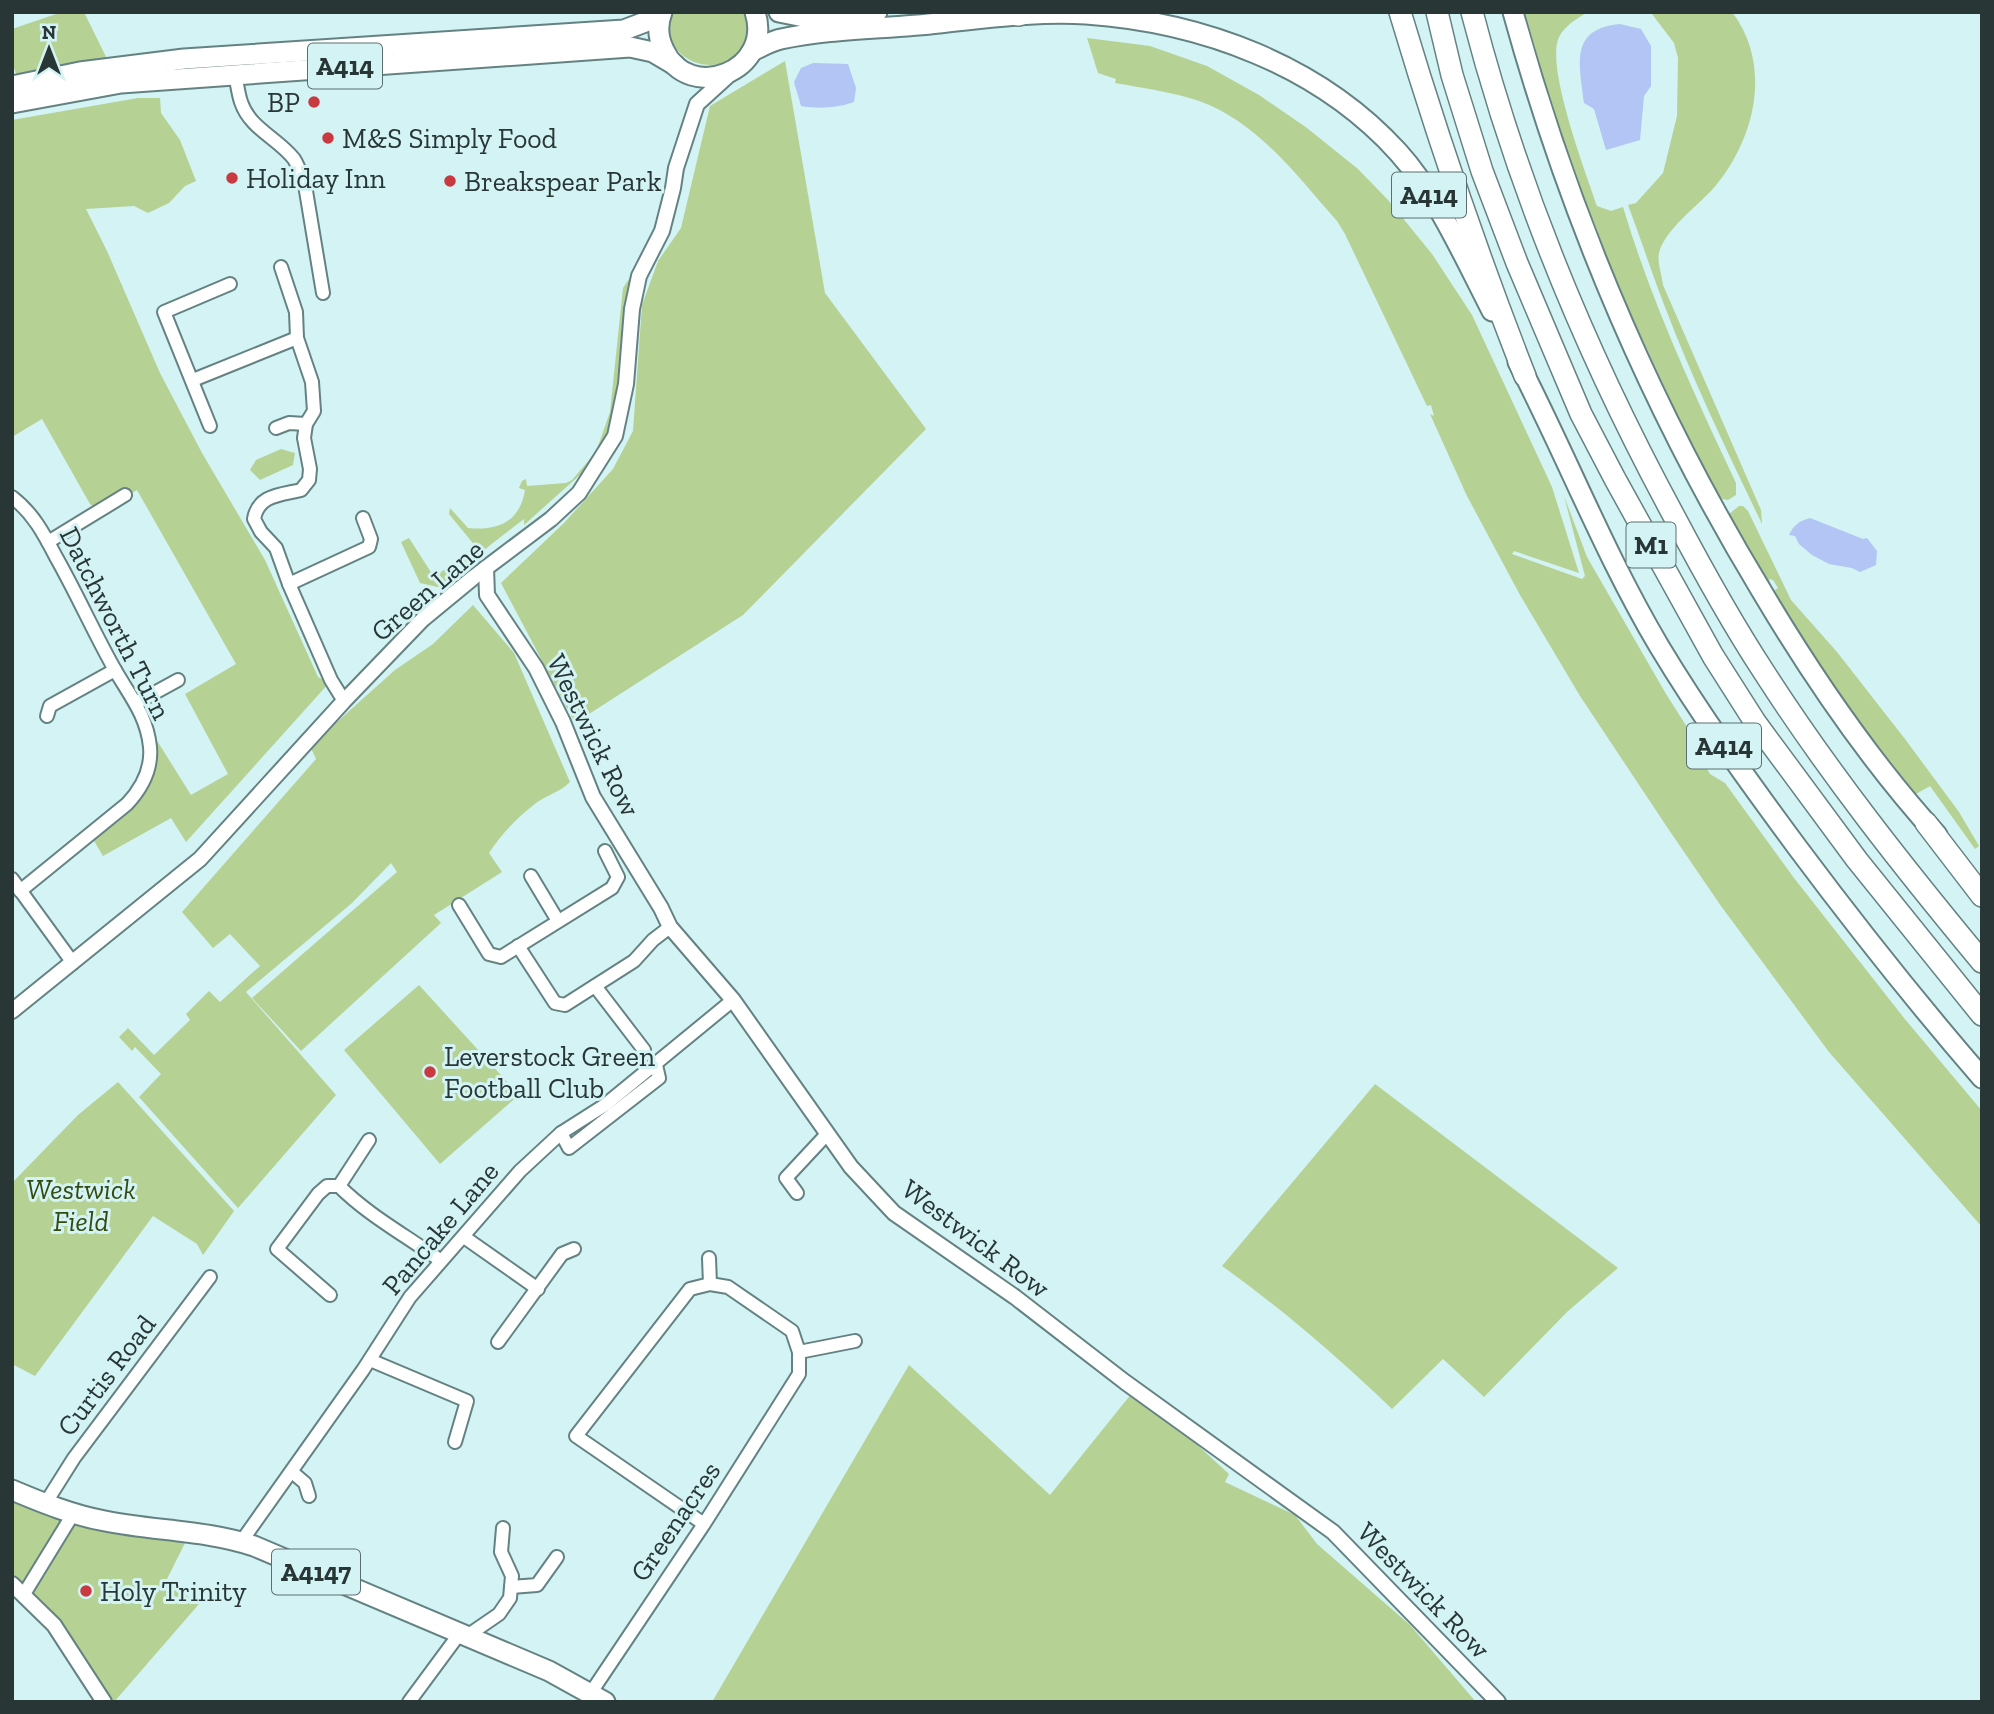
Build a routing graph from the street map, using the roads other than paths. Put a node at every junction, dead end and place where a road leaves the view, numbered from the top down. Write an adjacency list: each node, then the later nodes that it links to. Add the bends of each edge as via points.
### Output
1 (659, 12): 11 (main road, via 661,43); 14 (main road, A414, via 624,30 184,59)
2 (755, 12): 10 (main road, via 758,30)
3 (779, 12): 4 (main road, via 804,17)
4 (877, 12)
5 (1400, 12): 21 (highway, via 1437,136)
6 (1437, 12): 55 (highway, M1, via 1452,75 1517,263 1581,414 1615,479 1755,722 1857,860)
7 (1472, 12): 50 (highway, M1, via 1518,167 1591,352 1710,585 1818,752)
8 (1513, 12): 39 (main road, via 1546,127 1586,235 1675,436 1779,621 1828,696)
9 (1024, 14): 10 (main road, A414, via 780,39); 21 (main road, A414, via 1086,14 1187,31 1278,61 1322,86 1371,125 1415,173)
10 (752, 51): 12 (main road)
11 (680, 68): 12 (main road, via 700,77); 13 (main road, A414, via 653,52 630,47); 16 (street)
12 (733, 71): 16 (street, Green Lane)
13 (235, 74): 15 (main road, A414, via 121,83); 19 (street, via 246,111 300,170)
14 (12, 86)
15 (12, 103)
16 (697, 104): 30 (street, Green Lane, via 662,231 639,276 615,436 579,493)
17 (281, 267): 20 (street, via 296,312)
18 (230, 284): 22 (street, via 164,312)
19 (323, 293)
20 (297, 338): 22 (street); 23 (street, via 312,382 314,411)
21 (1525, 376): 57 (main road, A414, via 1596,530 1693,701 1840,904)
22 (192, 380): 24 (street)
23 (306, 424): 25 (street); 31 (street, via 309,480 301,490 263,500 254,519 276,548)
24 (210, 426)
25 (276, 428)
26 (125, 495): 29 (street)
27 (12, 497): 29 (street, Datchworth Turn)
28 (363, 518): 31 (street, via 371,539 369,547)
29 (48, 542): 34 (street, Datchworth Turn)
30 (486, 568): 32 (street, Green Lane); 33 (street)
31 (289, 584): 36 (street)
32 (457, 591): 33 (street); 36 (street, Green Lane, via 423,619)
33 (487, 596): 48 (street, Westwick Row, via 536,668 593,797)
34 (115, 670): 37 (street, Datchworth Turn); 38 (street, via 50,706)
35 (178, 681): 37 (street)
36 (344, 701): 51 (street, Green Lane, via 200,859)
37 (136, 704): 44 (street, Datchworth Turn, via 151,749 141,788)
38 (47, 716)
39 (1926, 823): 43 (main road); 45 (highway)
40 (605, 851): 47 (street, via 618,877 612,888)
41 (531, 876): 47 (street)
42 (12, 879): 44 (street)
43 (1982, 886)
44 (20, 891): 51 (street)
45 (1982, 896)
46 (458, 905): 49 (street, via 489,954 501,957)
47 (558, 921): 49 (street)
48 (670, 927): 52 (street, via 634,961); 53 (street, Westwick Row)
49 (518, 946): 52 (street, via 555,1003 565,1005)
50 (1982, 962)
51 (73, 963): 54 (street, Green Lane)
52 (594, 986): 56 (street)
53 (733, 1000): 58 (street, Westwick Row); 62 (street, Pancake Lane, via 656,1065 659,1078 608,1110 569,1148 561,1133 520,1171)
54 (12, 1011)
55 (1982, 1015)
56 (645, 1050)
57 (1982, 1078)
58 (827, 1134): 61 (street, via 786,1178); 91 (street, Westwick Row, via 894,1213 1333,1532)
59 (369, 1140): 60 (street)
60 (339, 1186): 65 (street, via 370,1213); 69 (street, via 327,1186 318,1194 277,1249)
61 (797, 1193)
62 (464, 1237): 65 (street, Pancake Lane); 68 (street)
63 (574, 1249): 68 (street, via 562,1254)
64 (709, 1258): 67 (street)
65 (442, 1261): 73 (street, Pancake Lane, via 410,1297)
66 (210, 1277): 78 (street, Curtis Road, via 74,1458)
67 (710, 1284): 72 (street, via 728,1287 792,1331); 80 (street, via 690,1289 576,1436)
68 (538, 1289): 71 (street)
69 (330, 1295)
70 (855, 1341): 72 (street)
71 (499, 1342)
72 (799, 1352): 80 (street, Greenacres, via 799,1374)
73 (370, 1360): 74 (street, via 467,1401); 75 (street, Pancake Lane)
74 (454, 1443)
75 (292, 1472): 77 (street, via 305,1483); 82 (street, Pancake Lane)
76 (12, 1490): 78 (main road, A4147)
77 (309, 1496)
78 (45, 1504): 79 (main road, A4147)
79 (73, 1514): 82 (main road, A4147); 86 (street)
80 (704, 1524): 88 (street, Greenacres)
81 (503, 1528): 85 (street, via 501,1552 512,1576)
82 (241, 1542): 87 (main road, A4147)
83 (557, 1556): 85 (street, via 537,1584)
84 (12, 1584): 86 (street)
85 (511, 1587): 87 (street, via 510,1598 499,1614)
86 (24, 1594): 89 (street, via 54,1625)
87 (464, 1634): 88 (main road, A4147); 90 (street)
88 (598, 1698)
89 (104, 1702)
90 (409, 1702)
91 (1497, 1702)

